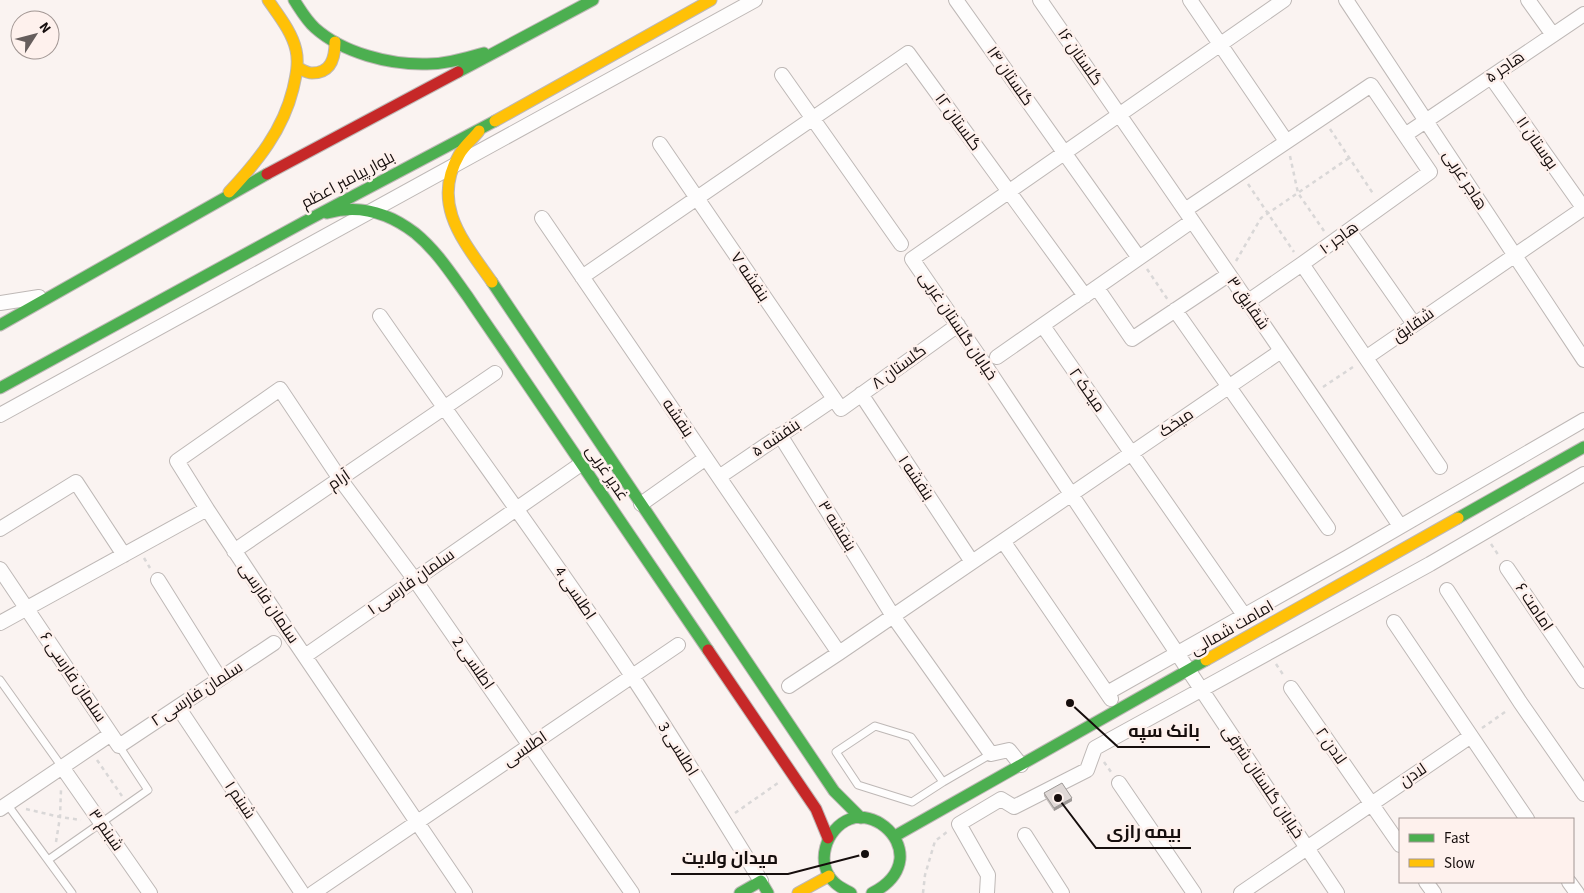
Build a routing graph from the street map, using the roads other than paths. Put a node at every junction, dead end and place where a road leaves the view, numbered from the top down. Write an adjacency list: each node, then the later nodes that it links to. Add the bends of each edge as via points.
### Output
1 (268, 0): 17 (main road, via 286,26)
2 (294, 0): 14 (main road, via 314,27)
3 (593, 0): 16 (main road)
4 (710, 0): 23 (main road, بلوار پیامبر اعظم)
5 (755, 0): 28 (street)
6 (956, 0): 27 (street, گلستان ۱۴)
7 (1040, 0): 20 (street, گلستان ۱۶)
8 (1190, 0): 15 (street)
9 (1284, 0): 15 (street, خیابان گلستان غربی)
10 (1346, 0): 22 (street, هاجر غربی)
11 (1528, 0): 13 (street)
12 (1584, 14): 13 (street, هاجر ۵)
13 (1553, 35): 19 (street, هاجر ۵)
14 (335, 42): 16 (main road, via 373,57 406,64 442,63); 17 (main road, via 335,57 326,69 312,73)
15 (1220, 45): 20 (street, خیابان گلستان غربی); 25 (street)
16 (505, 48): 30 (main road)
17 (298, 67): 30 (main road, via 291,100 276,136)
18 (782, 75): 21 (street)
19 (1491, 77): 22 (street, هاجر ۵); 32 (street, بوستان ۱۱)
20 (1119, 115): 27 (street, خیابان گلستان غربی); 34 (street, گلستان ۱۶)
21 (812, 119): 29 (street, گلستان ۱۲, via 908,53); 31 (street); 38 (street)
22 (1427, 121): 24 (street, هاجر ۵); 40 (street, هاجر غربی)
23 (482, 128): 28 (main road, غدیر غربی, via 459,155); 36 (main road, بلوار پیامبر اعظم)
24 (1405, 135): 25 (street, via 1371,85); 37 (street, هاجر ۱۰, via 1430,172)
25 (1286, 141): 34 (street, via 1240,172)
26 (660, 144): 31 (street, بنفشه ۷)
27 (1064, 153): 29 (street, خیابان گلستان غربی); 41 (street, گلستان ۱۴)
28 (455, 165): 33 (street); 39 (main road, غدیر غربی, via 450,178 448,204 456,229)
29 (1008, 192): 48 (street, گلستان ۱۲); 55 (street, خیابان گلستان غربی, via 912,258)
30 (223, 198): 47 (main road)
31 (696, 198): 45 (street); 66 (street, بنفشه ۷)
32 (1584, 208): 40 (street, شقایق)
33 (370, 212): 36 (main road, غدیر غربی, via 337,209); 43 (main road, غدیر غربی, via 389,216 408,227 427,243); 68 (street)
34 (1188, 216): 41 (street); 44 (street, شقایق ۳)
35 (542, 218): 45 (street, بنفشه)
36 (304, 222): 63 (main road, بلوار پیامبر اعظم)
37 (1349, 231): 42 (street, هاجر ۱۰); 53 (street)
38 (901, 244)
39 (468, 248): 43 (main road, via 459,244 450,248 444,256); 80 (main road, غدیر غربی)
40 (1514, 255): 53 (street, شقایق); 60 (street, هاجر غربی)
41 (1139, 258): 46 (street)
42 (1302, 264): 49 (street, هاجر ۱۰); 59 (street)
43 (445, 266): 74 (main road, غدیر غربی)
44 (1228, 275): 49 (street, شقایق ۳); 51 (street)
45 (582, 276): 73 (street, بنفشه)
46 (1097, 288): 48 (street); 51 (street, via 1132,339)
47 (54, 294): 50 (street); 54 (main road)
48 (1084, 296): 56 (street)
49 (1247, 302): 57 (street, شقایق ۳)
50 (0, 303)
51 (1175, 310): 62 (street)
52 (380, 316): 67 (street, اطلسی 4)
53 (1414, 324): 59 (street, شقایق)
54 (0, 325)
55 (958, 325): 65 (street, گلستان ۸); 79 (street, خیابان گلستان غربی)
56 (1043, 326): 58 (street); 72 (street, میخک ۲)
57 (1281, 351): 62 (street, میخک); 83 (street, شقایق ۳)
58 (997, 357)
59 (1367, 357): 75 (street)
60 (1584, 360)
61 (495, 373): 67 (street, آرام)
62 (1228, 387): 72 (street, میخک); 84 (street)
63 (0, 388)
64 (280, 389): 78 (street, اطلسی 2); 82 (street, سلمان فارسی, via 177,461)
65 (861, 394): 66 (street, گلستان ۸); 89 (street, بنفشه ۱)
66 (837, 404): 70 (street, بنفشه ۵)
67 (444, 409): 78 (street, آرام); 81 (street, اطلسی 4)
68 (0, 415)
69 (1584, 420): 83 (street)
70 (780, 435): 77 (street, بنفشه ۵); 97 (street, بنفشه ۳)
71 (1584, 447): 105 (main road, امامت شمالی)
72 (1131, 453): 79 (street, میخک); 96 (street, میخک ۲)
73 (706, 458): 77 (street, بنفشه); 80 (street)
74 (581, 464): 81 (street, سلمان فارسی ۱); 135 (main road, غدیر غربی, via 816,809)
75 (1440, 467)
76 (1584, 474): 112 (street)
77 (719, 477): 102 (street, بنفشه)
78 (340, 479): 87 (street, آرام); 93 (street, اطلسی 2)
79 (1071, 494): 86 (street); 103 (street, خیابان گلستان غربی)
80 (641, 504): 129 (main road, غدیر غربی, via 834,790)
81 (517, 508): 93 (street, سلمان فارسی ۱); 106 (street, اطلسی 4)
82 (208, 509): 87 (street, سلمان فارسی); 88 (street)
83 (1400, 526): 96 (street)
84 (1328, 528)
85 (0, 529): 88 (street, via 76,482)
86 (1003, 541): 89 (street); 113 (street)
87 (234, 550): 104 (street, سلمان فارسی)
88 (124, 555): 95 (street)
89 (972, 562): 97 (street)
90 (1507, 568): 109 (street, امامت ۶)
91 (0, 569): 95 (street, سلمان فارسی ۶)
92 (158, 580): 107 (street)
93 (415, 580): 104 (street, سلمان فارسی ۱); 119 (street, اطلسی 2)
94 (1447, 590): 126 (street)
95 (26, 609): 99 (street); 118 (street, سلمان فارسی ۶)
96 (1244, 615): 103 (street)
97 (894, 616): 102 (street); 121 (street, بنفشه ۳)
98 (1394, 622): 117 (street)
99 (0, 623)
100 (274, 642): 107 (street, سلمان فارسی ۲)
101 (678, 646): 106 (street, اطلسی)
102 (839, 653): 110 (street)
103 (1178, 654): 105 (street, خیابان گلستان غربی); 113 (street)
104 (305, 656): 132 (street, سلمان فارسی)
105 (1189, 671): 112 (street, خیابان گلستان شرقی); 115 (main road, امامت شمالی)
106 (632, 677): 119 (street, اطلسی); 142 (street, اطلسی 3)
107 (220, 679): 114 (street, سلمان فارسی ۲)
108 (0, 680): 123 (lane)
109 (1584, 681)
110 (789, 686)
111 (1292, 688): 128 (street, لادن ۲)
112 (1201, 689): 120 (street); 137 (street, خیابان گلستان شرقی)
113 (1107, 693): 115 (street)
114 (178, 707): 118 (street, سلمان فارسی ۲); 145 (street, شبنم ۱)
115 (1120, 710): 116 (main road, امامت شمالی)
116 (1084, 730): 120 (street); 122 (main road, امامت شمالی)
117 (1471, 736): 128 (street, لادن); 130 (street)
118 (115, 740): 123 (street, سلمان فارسی ۲, via 90,749); 131 (lane, via 148,790)
119 (530, 746): 132 (street, اطلسی); 148 (street, اطلسی 2)
120 (1095, 748): 153 (street, via 1088,770 1014,807 1002,799 959,824 988,875)
121 (991, 754): 122 (street, via 1009,750); 124 (lane)
122 (1021, 765): 134 (main road, امامت شمالی)
123 (62, 767): 127 (street, سلمان فارسی ۲); 131 (street, شبنم ۳)
124 (943, 782): 124 (lane, via 910,737 876,726 836,752 858,785 912,802)
125 (1119, 783): 155 (street)
126 (1584, 794)
127 (2, 802): 138 (lane)
128 (1371, 803): 136 (street, لادن ۲); 137 (street, لادن)
129 (861, 818): 134 (main road, via 880,823); 135 (main road, via 842,823)
130 (1526, 818)
131 (101, 822): 138 (lane); 144 (street, شبنم ۳)
132 (418, 823): 146 (street, اطلسی); 147 (street, سلمان فارسی)
133 (1025, 835): 154 (street)
134 (894, 836): 139 (main road, via 900,856)
135 (828, 838): 140 (main road, via 823,857)
136 (1399, 844)
137 (1307, 848): 156 (street, لادن); 157 (street, خیابان گلستان شرقی)
138 (51, 858): 143 (lane)
139 (896, 873): 141 (main road); 152 (main road, via 889,883)
140 (829, 876): 150 (main road); 151 (main road, via 843,890)
141 (900, 886)
142 (765, 887): 149 (main road)
143 (72, 893)
144 (150, 893)
145 (302, 893)
146 (313, 893)
147 (465, 893)
148 (632, 893)
149 (740, 893)
150 (798, 893)
151 (851, 893)
152 (872, 893)
153 (987, 893)
154 (1062, 893)
155 (1194, 893)
156 (1241, 893)
157 (1337, 893)

